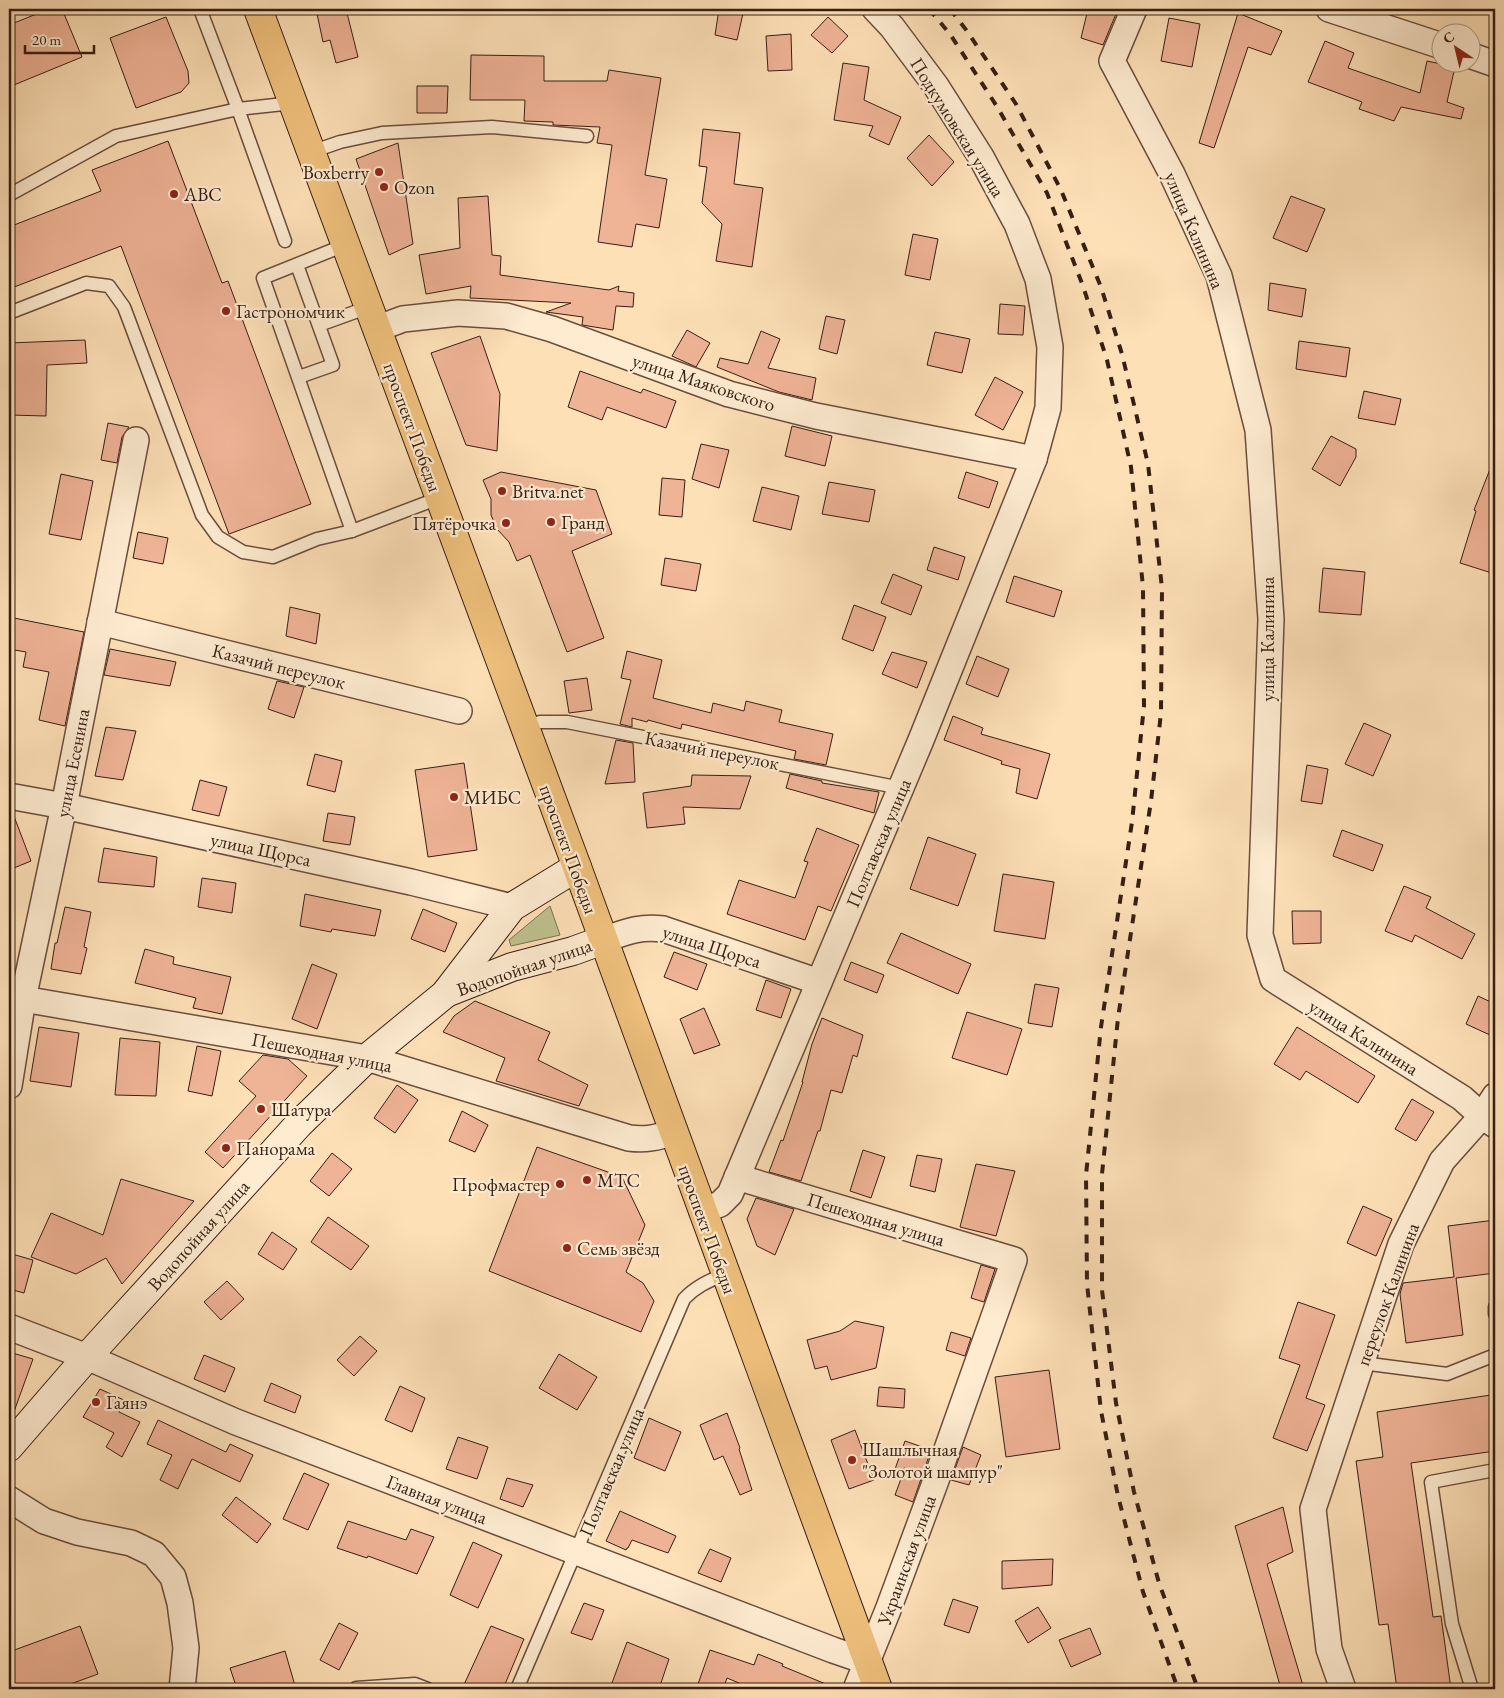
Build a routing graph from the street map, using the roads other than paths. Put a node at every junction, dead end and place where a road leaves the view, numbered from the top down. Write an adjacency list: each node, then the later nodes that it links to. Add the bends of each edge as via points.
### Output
1 (200, 9): 10 (lane)
2 (258, 9): 9 (main road, проспект Победы)
3 (875, 9): 22 (street, Подкумовская улица, via 930,79 981,157 1016,224 1038,279 1050,347 1048,408)
4 (1134, 9): 39 (street, улица Калинина, via 1112,61 1172,174 1219,276 1258,430 1271,619 1260,935 1273,979 1462,1098)
5 (1329, 9): 6 (street)
6 (1432, 43)
7 (1482, 59): 8 (street)
8 (1495, 64)
9 (293, 103): 10 (lane); 12 (main road, проспект Победы)
10 (238, 110): 13 (lane, via 116,136); 14 (lane)
11 (587, 136): 12 (lane, via 492,127 382,133)
12 (311, 152): 15 (main road, проспект Победы)
13 (9, 195)
14 (285, 241)
15 (345, 245): 16 (lane); 18 (main road, проспект Победы)
16 (297, 265): 19 (lane); 20 (lane, via 263,278)
17 (9, 313): 24 (lane, via 86,283 109,286 124,307 202,515 218,537 243,552 273,558)
18 (372, 318): 19 (lane); 22 (street, улица Маяковского, via 403,319 458,313 506,316 552,329 729,394 816,416); 23 (main road, проспект Победы)
19 (319, 326): 20 (lane, via 333,365)
20 (299, 377): 24 (lane)
21 (136, 440): 25 (street, улица Есенина)
22 (1034, 459): 28 (street, Полтавская улица)
23 (439, 498): 24 (lane); 27 (main road, проспект Победы)
24 (352, 530)
25 (100, 622): 26 (street, Казачий переулок); 30 (street, улица Есенина)
26 (459, 711)
27 (524, 728): 28 (lane, Казачий переулок, via 540,722 567,722); 31 (main road, проспект Победы)
28 (901, 788): 34 (street, Полтавская улица)
29 (9, 796): 30 (street, улица Щорса)
30 (64, 806): 32 (street, улица Щорса); 36 (street, улица Есенина)
31 (577, 867): 32 (main road, Водопойная улица); 33 (main road, проспект Победы)
32 (512, 907): 35 (main road, Водопойная улица)
33 (603, 940): 34 (street, улица Щорса, via 647,927 664,929); 35 (main road, Водопойная улица, via 512,967); 40 (main road, проспект Победы)
34 (819, 982): 41 (street, Полтавская улица)
35 (445, 994): 37 (main road, Водопойная улица)
36 (22, 999): 37 (street, Пешеходная улица); 38 (street, улица Есенина)
37 (367, 1058): 40 (street, Пешеходная улица, via 629,1138 645,1140); 47 (main road, Водопойная улица, via 299,1124)
38 (9, 1086)
39 (1491, 1112): 48 (street, переулок Калинина, via 1442,1160 1401,1244)
40 (673, 1132): 42 (main road, проспект Победы)
41 (737, 1177): 42 (street, Полтавская улица, via 730,1194 720,1204); 43 (street, Пешеходная улица)
42 (702, 1212): 44 (main road, проспект Победы)
43 (1014, 1260): 53 (street, Украинская улица)
44 (725, 1274): 52 (lane, Полтавская улица, via 700,1284 684,1299); 53 (main road, проспект Победы)
45 (9, 1327): 47 (street, Главная улица)
46 (1495, 1355): 48 (lane, via 1447,1374)
47 (87, 1357): 49 (main road, Водопойная улица); 52 (street, Главная улица, via 236,1422)
48 (1362, 1363): 60 (street, переулок Калинина, via 1313,1509 1329,1649)
49 (9, 1447)
50 (1495, 1470): 61 (lane, via 1431,1482 1452,1624)
51 (9, 1499): 55 (street, via 44,1520 78,1532 131,1543 154,1554 172,1578 180,1603 186,1648)
52 (576, 1553): 53 (street, Главная улица); 57 (lane, Полтавская улица)
53 (868, 1662): 58 (street, Украинская улица); 59 (main road, проспект Победы)
54 (356, 1688): 56 (lane, via 415,1684)
55 (182, 1689)
56 (428, 1689)
57 (517, 1689)
58 (856, 1689)
59 (878, 1689)
60 (1343, 1689)
61 (1472, 1689)

